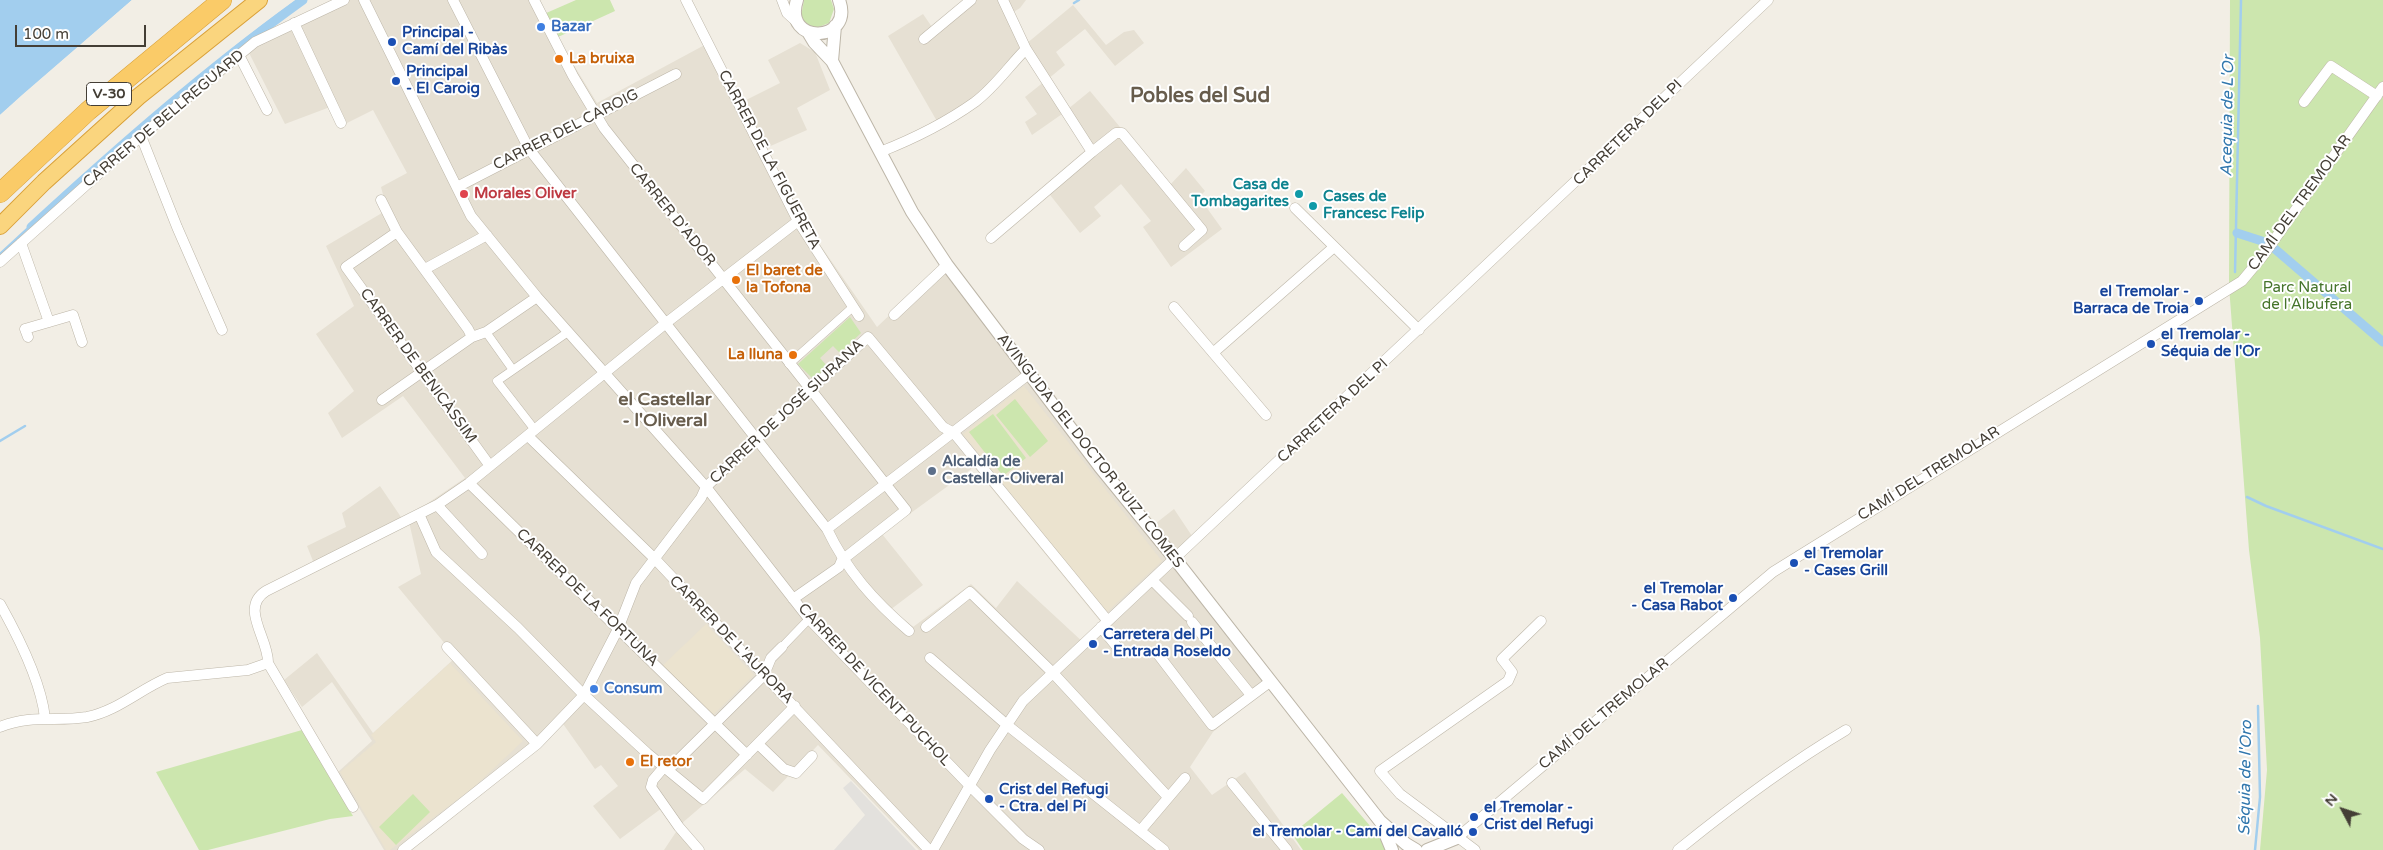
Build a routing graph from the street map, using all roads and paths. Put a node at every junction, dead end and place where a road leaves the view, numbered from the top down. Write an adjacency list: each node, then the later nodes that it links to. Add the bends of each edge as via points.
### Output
1 (222, 0): 33 (highway, V-30, via 88,111)
2 (259, 0): 31 (highway, V-30, via 101,129)
3 (344, 0): 14 (street, CARRER DE BELLREGUARD)
4 (364, 0): 32 (street, CARRER DE VICENT PUCHOL)
5 (453, 0): 28 (street)
6 (534, 0): 25 (street, CARRER D'ADOR)
7 (686, 0): 37 (street, CARRER DE LA FIGUERETA)
8 (782, 0): 16 (street, via 787,12)
9 (797, 0): 16 (street, via 794,12)
10 (839, 0): 15 (street, via 841,15)
11 (971, 0): 17 (street)
12 (1003, 0): 18 (street)
13 (1768, 0): 57 (street, CARRETERA DEL PI)
14 (294, 23): 19 (street, CARRER DE BELLREGUARD, via 255,42); 26 (street)
15 (835, 26): 16 (street, via 825,33); 20 (street)
16 (803, 28): 20 (street, AVINGUDA DEL DOCTOR RUIZ I COMES)
17 (924, 39)
18 (1026, 49): 29 (street, via 975,102 909,140); 30 (street)
19 (239, 55): 24 (street); 27 (street, CARRER DE BELLREGUARD)
20 (832, 61): 29 (street, AVINGUDA DEL DOCTOR RUIZ I COMES)
21 (676, 74): 25 (street, CARRER DEL CAROIG)
22 (2380, 91): 23 (street, CAMÍ DEL TREMOLAR, via 2333,63); 124 (street, CAMÍ DEL TREMOLAR, via 2242,281 1773,572)
23 (2304, 102)
24 (267, 110)
25 (594, 115): 28 (street, CARRER DEL CAROIG); 48 (street, CARRER D'ADOR)
26 (341, 123)
27 (141, 136): 42 (street, CARRER DE BELLREGUARD); 56 (street)
28 (529, 149): 32 (street, CARRER DEL CAROIG); 55 (street)
29 (880, 152): 46 (street, AVINGUDA DEL DOCTOR RUIZ I COMES, via 912,212)
30 (1092, 152): 41 (street); 43 (street, via 1116,133 1122,134 1202,230)
31 (44, 182): 36 (highway, V-30); 38 (highway)
32 (457, 187): 40 (street, CARRER DE VICENT PUCHOL, via 471,216)
33 (0, 193)
34 (381, 200): 39 (street)
35 (1295, 208): 44 (street)
36 (0, 219)
37 (798, 221): 48 (street); 50 (street, CARRER DE LA FIGUERETA)
38 (0, 226)
39 (397, 232): 47 (street); 66 (street, CARRER DE BENICÀSSIM, via 346,267)
40 (487, 235): 47 (street); 49 (street, CARRER DE VICENT PUCHOL)
41 (991, 238)
42 (21, 243): 45 (street, CARRER DE BELLREGUARD); 54 (street)
43 (1184, 246)
44 (1334, 247): 57 (street); 63 (street)
45 (0, 262)
46 (947, 265): 52 (street); 68 (street, AVINGUDA DEL DOCTOR RUIZ I COMES)
47 (425, 270): 61 (street)
48 (724, 280): 55 (street); 64 (street, CARRER D'ADOR)
49 (537, 297): 58 (street); 59 (street, CARRER DE VICENT PUCHOL)
50 (853, 307): 53 (street, CARRER DE LA FIGUERETA); 64 (street)
51 (1174, 307): 63 (street)
52 (894, 315)
53 (859, 316)
54 (49, 322): 60 (street, via 25,329); 62 (street, via 73,315)
55 (666, 323): 67 (street); 74 (street)
56 (222, 330)
57 (1419, 330): 84 (street, CARRETERA DEL PI)
58 (486, 332): 61 (street); 65 (street)
59 (568, 332): 65 (street); 67 (street, CARRER DE VICENT PUCHOL)
60 (28, 337)
61 (472, 337): 66 (street)
62 (82, 342)
63 (1213, 353): 71 (street)
64 (789, 364): 69 (street, CARRER D'ADOR)
65 (513, 370): 72 (street, via 497,381)
66 (422, 372): 70 (street); 75 (street, CARRER DE BENICÀSSIM)
67 (603, 373): 72 (street); 78 (street, CARRER DE VICENT PUCHOL)
68 (1029, 374): 73 (street); 84 (street, AVINGUDA DEL DOCTOR RUIZ I COMES)
69 (811, 390): 73 (street, CARRER DE JOSÉ SIURANA, via 868,337 943,427); 74 (street, CARRER DE JOSÉ SIURANA); 77 (street, CARRER D'ADOR)
70 (382, 400)
71 (1266, 415)
72 (531, 433): 75 (street); 83 (street, CARRER DE L'AURORA)
73 (954, 433): 77 (street); 91 (street)
74 (756, 438): 78 (street, CARRER DE JOSÉ SIURANA); 81 (street)
75 (490, 466): 76 (street)
76 (469, 483): 79 (street); 93 (street, CARRER DE LA FORTUNA)
77 (886, 486): 81 (street); 85 (street, CARRER D'ADOR, via 906,510)
78 (706, 487): 83 (street, CARRER DE JOSÉ SIURANA); 87 (street, CARRER DE VICENT PUCHOL)
79 (437, 505): 80 (street); 82 (street)
80 (418, 514): 100 (street, via 260,595 254,605); 104 (street, via 436,552)
81 (827, 529): 85 (street)
82 (482, 554)
83 (655, 559): 93 (street, CARRER DE JOSÉ SIURANA, via 636,583); 102 (street, CARRER DE L'AURORA)
84 (1175, 559): 86 (street, CARRETERA DEL PI); 103 (street, AVINGUDA DEL DOCTOR RUIZ I COMES)
85 (842, 560): 87 (street, via 839,567); 94 (street, via 884,610)
86 (1152, 580): 91 (street, CARRETERA DEL PI); 105 (street, via 1190,619)
87 (793, 599): 89 (street, CARRER DE VICENT PUCHOL)
88 (0, 604): 107 (street, via 34,677)
89 (809, 619): 96 (street); 119 (street, CARRER DE VICENT PUCHOL)
90 (1541, 621): 124 (street, via 1502,659 1512,672 1508,681 1380,770 1400,794)
91 (1104, 624): 97 (street); 101 (street, CARRETERA DEL PI)
92 (926, 627): 101 (street, via 970,592)
93 (618, 629): 104 (street, CARRER DE JOSÉ SIURANA); 108 (street, CARRER DE LA FORTUNA)
94 (909, 631)
95 (447, 647): 112 (street)
96 (782, 647): 102 (street, via 771,658)
97 (1122, 653)
98 (1157, 653): 105 (street, via 1212,725)
99 (930, 658): 109 (street)
100 (268, 663): 107 (street, via 248,670 176,676 154,683 104,712 86,717); 121 (street)
101 (1053, 673): 109 (street, CARRETERA DEL PI, via 1023,701); 120 (street)
102 (764, 675): 106 (street, CARRER DE L'AURORA); 108 (street)
103 (1271, 681): 105 (street); 122 (street, AVINGUDA DEL DOCTOR RUIZ I COMES)
104 (584, 695): 112 (street, CARRER DE JOSÉ SIURANA); 116 (street)
105 (1251, 695)
106 (795, 706): 113 (street); 128 (street, CARRER DE L'AURORA)
107 (45, 718): 110 (street, via 21,720)
108 (715, 723): 114 (street, CARRER DE LA FORTUNA); 116 (street)
109 (1007, 725): 119 (street, CARRETERA DEL PI); 123 (street)
110 (0, 727)
111 (1846, 730): 138 (street, via 1801,758)
112 (537, 744): 126 (street, CARRER DE JOSÉ SIURANA)
113 (758, 744): 114 (street); 115 (street, via 784,769 796,773)
114 (747, 755): 116 (street, via 703,800)
115 (812, 756)
116 (666, 769): 127 (street, via 653,780 651,787)
117 (1185, 778): 120 (street)
118 (1232, 783): 125 (street)
119 (970, 786): 129 (street, CARRETERA DEL PI); 130 (street, CARRER DE VICENT PUCHOL, via 1023,839)
120 (1168, 797): 123 (street)
121 (353, 807)
122 (1380, 821): 132 (street, AVINGUDA DEL DOCTOR RUIZ I COMES); 134 (street, AVINGUDA DEL DOCTOR RUIZ I COMES)
123 (1140, 831): 131 (street)
124 (1457, 838): 135 (street, CAMÍ DEL TREMOLAR); 136 (street, CAMÍ DEL TREMOLAR); 137 (street)
125 (1282, 848)
126 (403, 850)
127 (699, 850)
128 (928, 850)
129 (933, 850)
130 (1039, 850)
131 (1164, 850)
132 (1392, 850)
133 (1412, 850): 134 (street)
134 (1417, 850)
135 (1427, 850)
136 (1449, 850)
137 (1475, 850)
138 (1678, 850)

